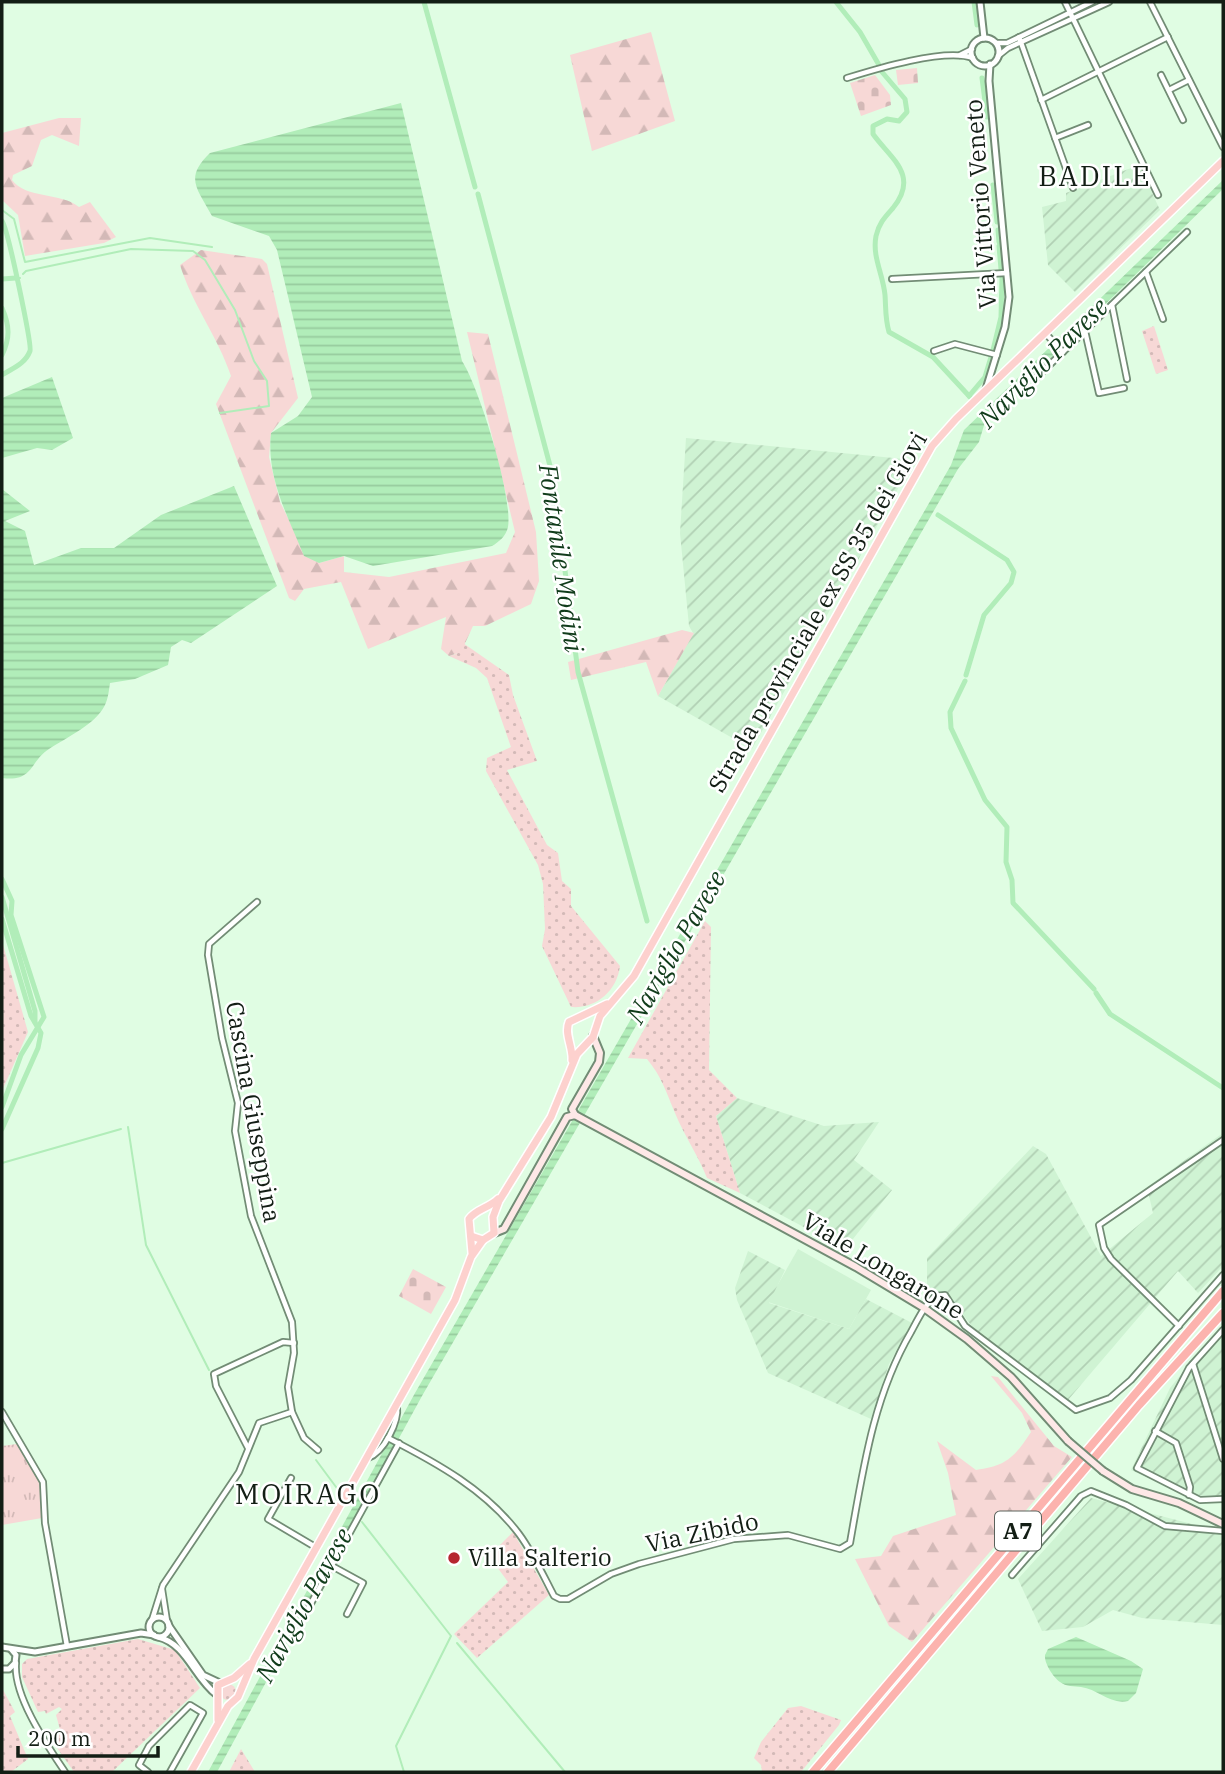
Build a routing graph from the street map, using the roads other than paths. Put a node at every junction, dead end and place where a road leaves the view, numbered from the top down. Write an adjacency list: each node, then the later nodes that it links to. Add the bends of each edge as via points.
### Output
1 (981, 2): 9 (street)
2 (1065, 2): 6 (street)
3 (1092, 2): 6 (street)
4 (1109, 2): 7 (street)
5 (1150, 2): 8 (street)
6 (1069, 13): 7 (street); 10 (street)
7 (1072, 19): 10 (street); 18 (street)
8 (1168, 37): 18 (street); 21 (street)
9 (984, 38): 11 (street); 12 (street)
10 (1020, 40): 11 (street); 14 (street); 24 (street)
11 (996, 43): 14 (street)
12 (972, 49): 13 (street); 15 (street)
13 (960, 56): 15 (street); 20 (street, via 890,65)
14 (998, 56): 16 (street)
15 (973, 58): 17 (street)
16 (990, 64): 17 (street); 22 (street, Via Vittorio Veneto)
17 (982, 65): 22 (street, Via Vittorio Veneto)
18 (1099, 72): 24 (street); 31 (street)
19 (1161, 75): 23 (street)
20 (847, 78)
21 (1189, 80): 23 (street); 28 (street)
22 (989, 81): 34 (street, Via Vittorio Veneto)
23 (1169, 90): 25 (street)
24 (1041, 100): 27 (street)
25 (1183, 120)
26 (1088, 125): 27 (street)
27 (1055, 138): 30 (street)
28 (1223, 147)
29 (1223, 161): 39 (main road, Strada provinciale ex SS 35 dei Giovi)
30 (1073, 188)
31 (1158, 195)
32 (1187, 232): 33 (street)
33 (1146, 272): 36 (street); 37 (street)
34 (1007, 273): 35 (street); 42 (street, Via Vittorio Veneto, via 1008,307)
35 (892, 279)
36 (1112, 304): 38 (street); 46 (street)
37 (1163, 319)
38 (1084, 330): 41 (street); 47 (street, via 1100,393)
39 (1046, 334): 41 (street); 44 (main road, Strada provinciale ex SS 35 dei Giovi)
40 (934, 351): 42 (street, via 956,344)
41 (1062, 351): 45 (street)
42 (998, 355): 43 (street, Via Vittorio Veneto)
43 (995, 366): 44 (street); 48 (street, Via Vittorio Veneto)
44 (1005, 373): 48 (main road, Strada provinciale ex SS 35 dei Giovi)
45 (1037, 378)
46 (1127, 379)
47 (1124, 388)
48 (985, 392): 50 (main road, Strada provinciale ex SS 35 dei Giovi, via 926,456 634,976)
49 (257, 902): 71 (street, Cascina Giuseppina, via 209,944 208,955 237,1103 235,1131 248,1203 258,1241 292,1322)
50 (613, 1000): 51 (main road, Strada provinciale ex SS 35 dei Giovi); 52 (main road, Strada provinciale ex SS 35 dei Giovi, via 598,1018)
51 (578, 1016): 52 (main road, via 591,1019); 53 (main road, Strada provinciale ex SS 35 dei Giovi, via 568,1023)
52 (594, 1033): 54 (main road, Strada provinciale ex SS 35 dei Giovi); 56 (main road, via 600,1059 572,1109)
53 (569, 1037): 54 (main road, via 576,1043); 55 (main road, Strada provinciale ex SS 35 dei Giovi)
54 (586, 1042): 55 (main road, Strada provinciale ex SS 35 dei Giovi)
55 (570, 1072): 58 (main road, Strada provinciale ex SS 35 dei Giovi, via 551,1116)
56 (575, 1115): 61 (main road, via 567,1117 505,1229); 67 (main road, Viale Longarone)
57 (1223, 1140): 69 (street, via 1099,1225 1111,1259)
58 (505, 1190): 59 (main road, Strada provinciale ex SS 35 dei Giovi); 60 (main road, Strada provinciale ex SS 35 dei Giovi)
59 (483, 1211): 60 (main road); 62 (main road, Strada provinciale ex SS 35 dei Giovi, via 468,1219)
60 (493, 1217): 61 (main road, Strada provinciale ex SS 35 dei Giovi)
61 (494, 1233): 63 (main road)
62 (471, 1236): 63 (main road); 64 (main road)
63 (483, 1240): 64 (main road)
64 (471, 1257): 73 (main road, via 455,1300)
65 (1223, 1275): 69 (street)
66 (1223, 1291): 115 (highway, A7)
67 (924, 1308): 69 (street, via 935,1296 946,1295 965,1326 1076,1410 1115,1394); 78 (street, Via Zibido, via 881,1397 850,1543 843,1548 788,1535 734,1539 639,1564 560,1599 554,1596 526,1543 499,1512 458,1477); 86 (main road, Viale Longarone, bridge, via 1004,1371 1068,1441 1103,1471 1132,1489)
68 (1223, 1313): 116 (highway, A7, via 1139,1405)
69 (1179, 1326)
70 (1223, 1330): 72 (street)
71 (294, 1343): 75 (street, via 288,1377); 79 (street, via 284,1342 214,1374)
72 (1193, 1364): 76 (street); 82 (street)
73 (397, 1405): 77 (street); 81 (main road)
74 (2, 1412): 98 (street, via 43,1482)
75 (292, 1412): 79 (street, via 259,1423); 80 (street, via 304,1438)
76 (1155, 1431): 84 (street, via 1176,1443); 84 (street, via 1138,1469)
77 (388, 1438): 78 (street, Via Zibido); 81 (street)
78 (399, 1443): 89 (street)
79 (248, 1448): 91 (street, via 239,1472)
80 (318, 1450)
81 (368, 1458): 88 (main road)
82 (1223, 1460)
83 (291, 1478): 88 (street, via 268,1519)
84 (1189, 1495): 85 (street, via 1202,1501)
85 (1223, 1499)
86 (1223, 1523)
87 (1223, 1531): 90 (street, via 1165,1526 1099,1492 1087,1492)
88 (317, 1548): 101 (main road)
89 (332, 1566): 92 (street); 93 (street, via 363,1583)
90 (1012, 1575)
91 (163, 1584): 94 (street); 95 (street, via 162,1607)
92 (309, 1607)
93 (347, 1614)
94 (151, 1622): 95 (street, via 161,1617); 96 (street); 97 (street)
95 (168, 1623): 97 (street, via 166,1635); 106 (street, via 201,1673)
96 (137, 1634): 97 (street); 98 (street)
97 (156, 1636): 108 (street, via 177,1645)
98 (67, 1646): 100 (street)
99 (5, 1647): 100 (street); 102 (street)
100 (35, 1652): 102 (street)
101 (254, 1659): 104 (main road); 107 (main road)
102 (15, 1662): 103 (street); 105 (street)
103 (2, 1670): 105 (street)
104 (230, 1680): 106 (main road); 107 (main road)
105 (17, 1681): 111 (street, via 39,1732)
106 (220, 1683): 108 (main road)
107 (239, 1689): 109 (main road, via 237,1699)
108 (218, 1697): 109 (main road); 110 (main road)
109 (230, 1703): 110 (main road)
110 (217, 1724): 114 (main road)
111 (65, 1772)
112 (148, 1772): 113 (street, via 139,1765 149,1746 190,1705 202,1713)
113 (170, 1772)
114 (191, 1772)
115 (813, 1772)
116 (828, 1772)

